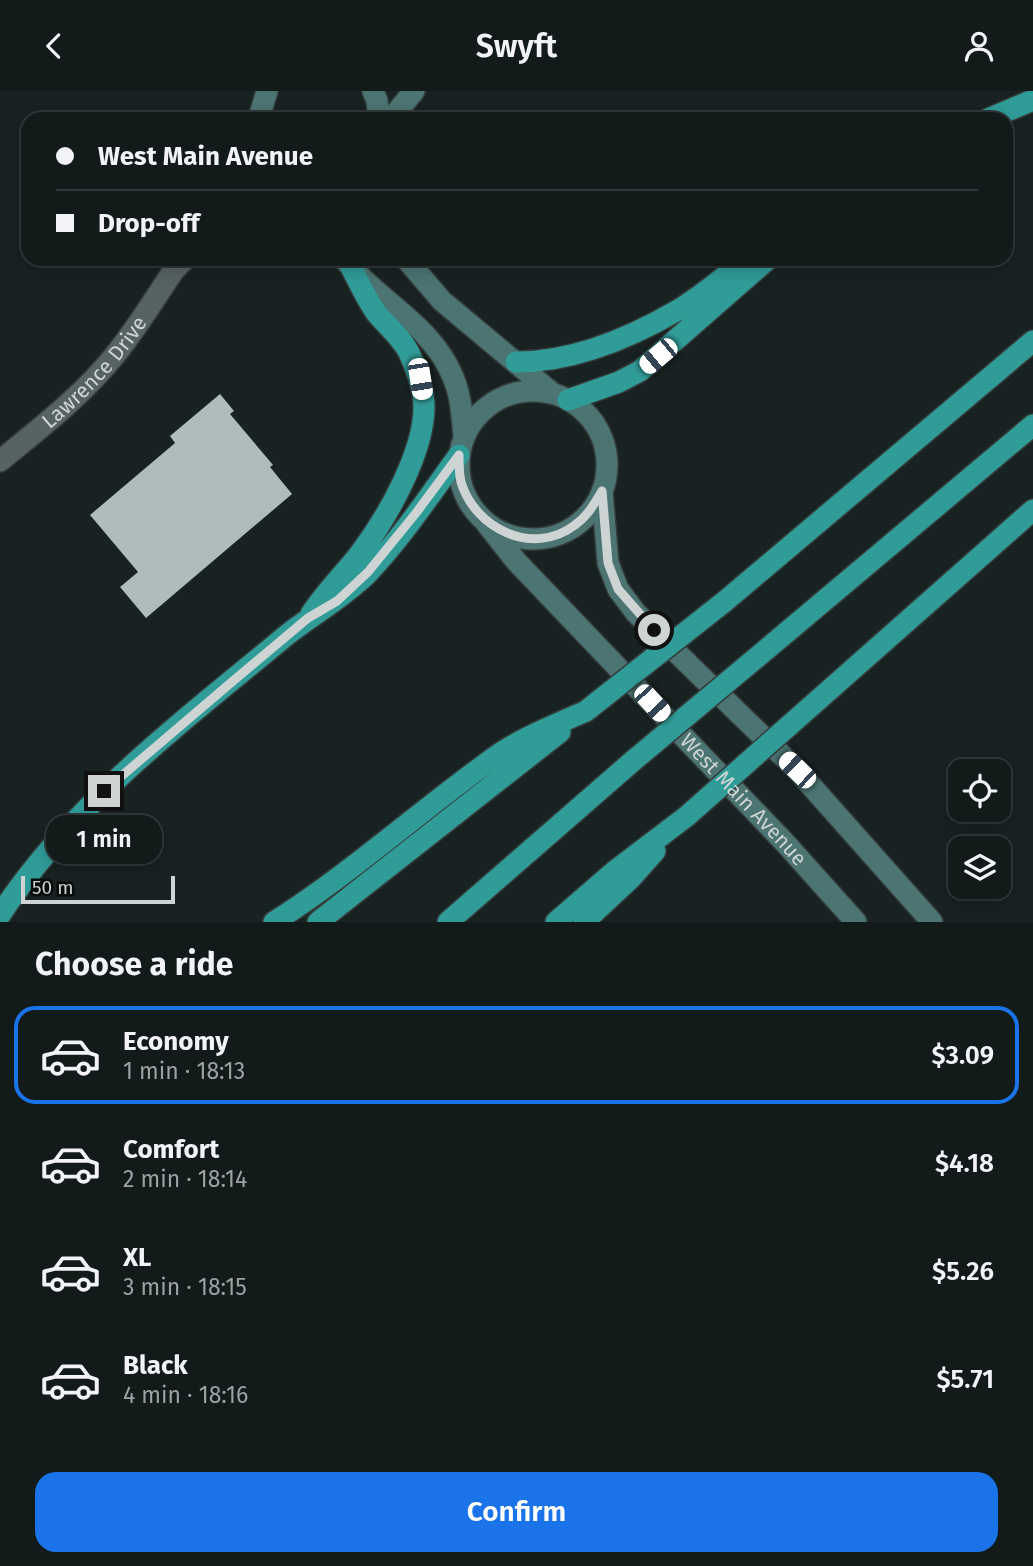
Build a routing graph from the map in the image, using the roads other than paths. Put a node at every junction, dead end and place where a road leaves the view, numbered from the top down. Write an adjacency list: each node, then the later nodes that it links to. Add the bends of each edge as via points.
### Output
1 (373, 91): 4 (main road)
2 (414, 91): 5 (main road)
3 (1033, 100): 6 (highway)
4 (378, 112)
5 (397, 112)
6 (1005, 112)
7 (177, 266): 18 (street, Lawrence Drive, via 92,381)
8 (349, 266): 22 (highway, via 375,311 409,352 424,406 421,436 406,476 372,536)
9 (350, 266): 17 (main road, via 442,353 455,380)
10 (412, 266): 14 (main road, via 442,301)
11 (738, 266): 14 (highway, via 679,310 627,335 574,355)
12 (760, 266): 15 (highway, via 639,371 619,382)
13 (1033, 341): 23 (highway, bridge, via 724,602)
14 (516, 362): 15 (main road)
15 (560, 397): 17 (main road, via 531,391 491,403 475,418); 19 (main road, via 585,413 598,430 607,471)
16 (1033, 425): 28 (highway, bridge, via 634,759)
17 (462, 446): 21 (main road, via 460,481 470,504); 22 (highway, via 368,572 337,601)
18 (0, 461)
19 (602, 491): 21 (main road, via 591,511 573,527 552,536 529,539); 32 (main road, via 608,563 618,589 636,613 797,770)
20 (1033, 510): 24 (highway, bridge)
21 (486, 523): 31 (main road, West Main Avenue, via 516,561)
22 (308, 618): 25 (highway, via 87,806)
23 (586, 711): 26 (highway, via 501,753); 27 (highway)
24 (687, 816): 29 (highway); 30 (highway)
25 (0, 915)
26 (274, 922)
27 (318, 922)
28 (448, 922)
29 (556, 922)
30 (584, 922)
31 (856, 922)
32 (932, 922)

